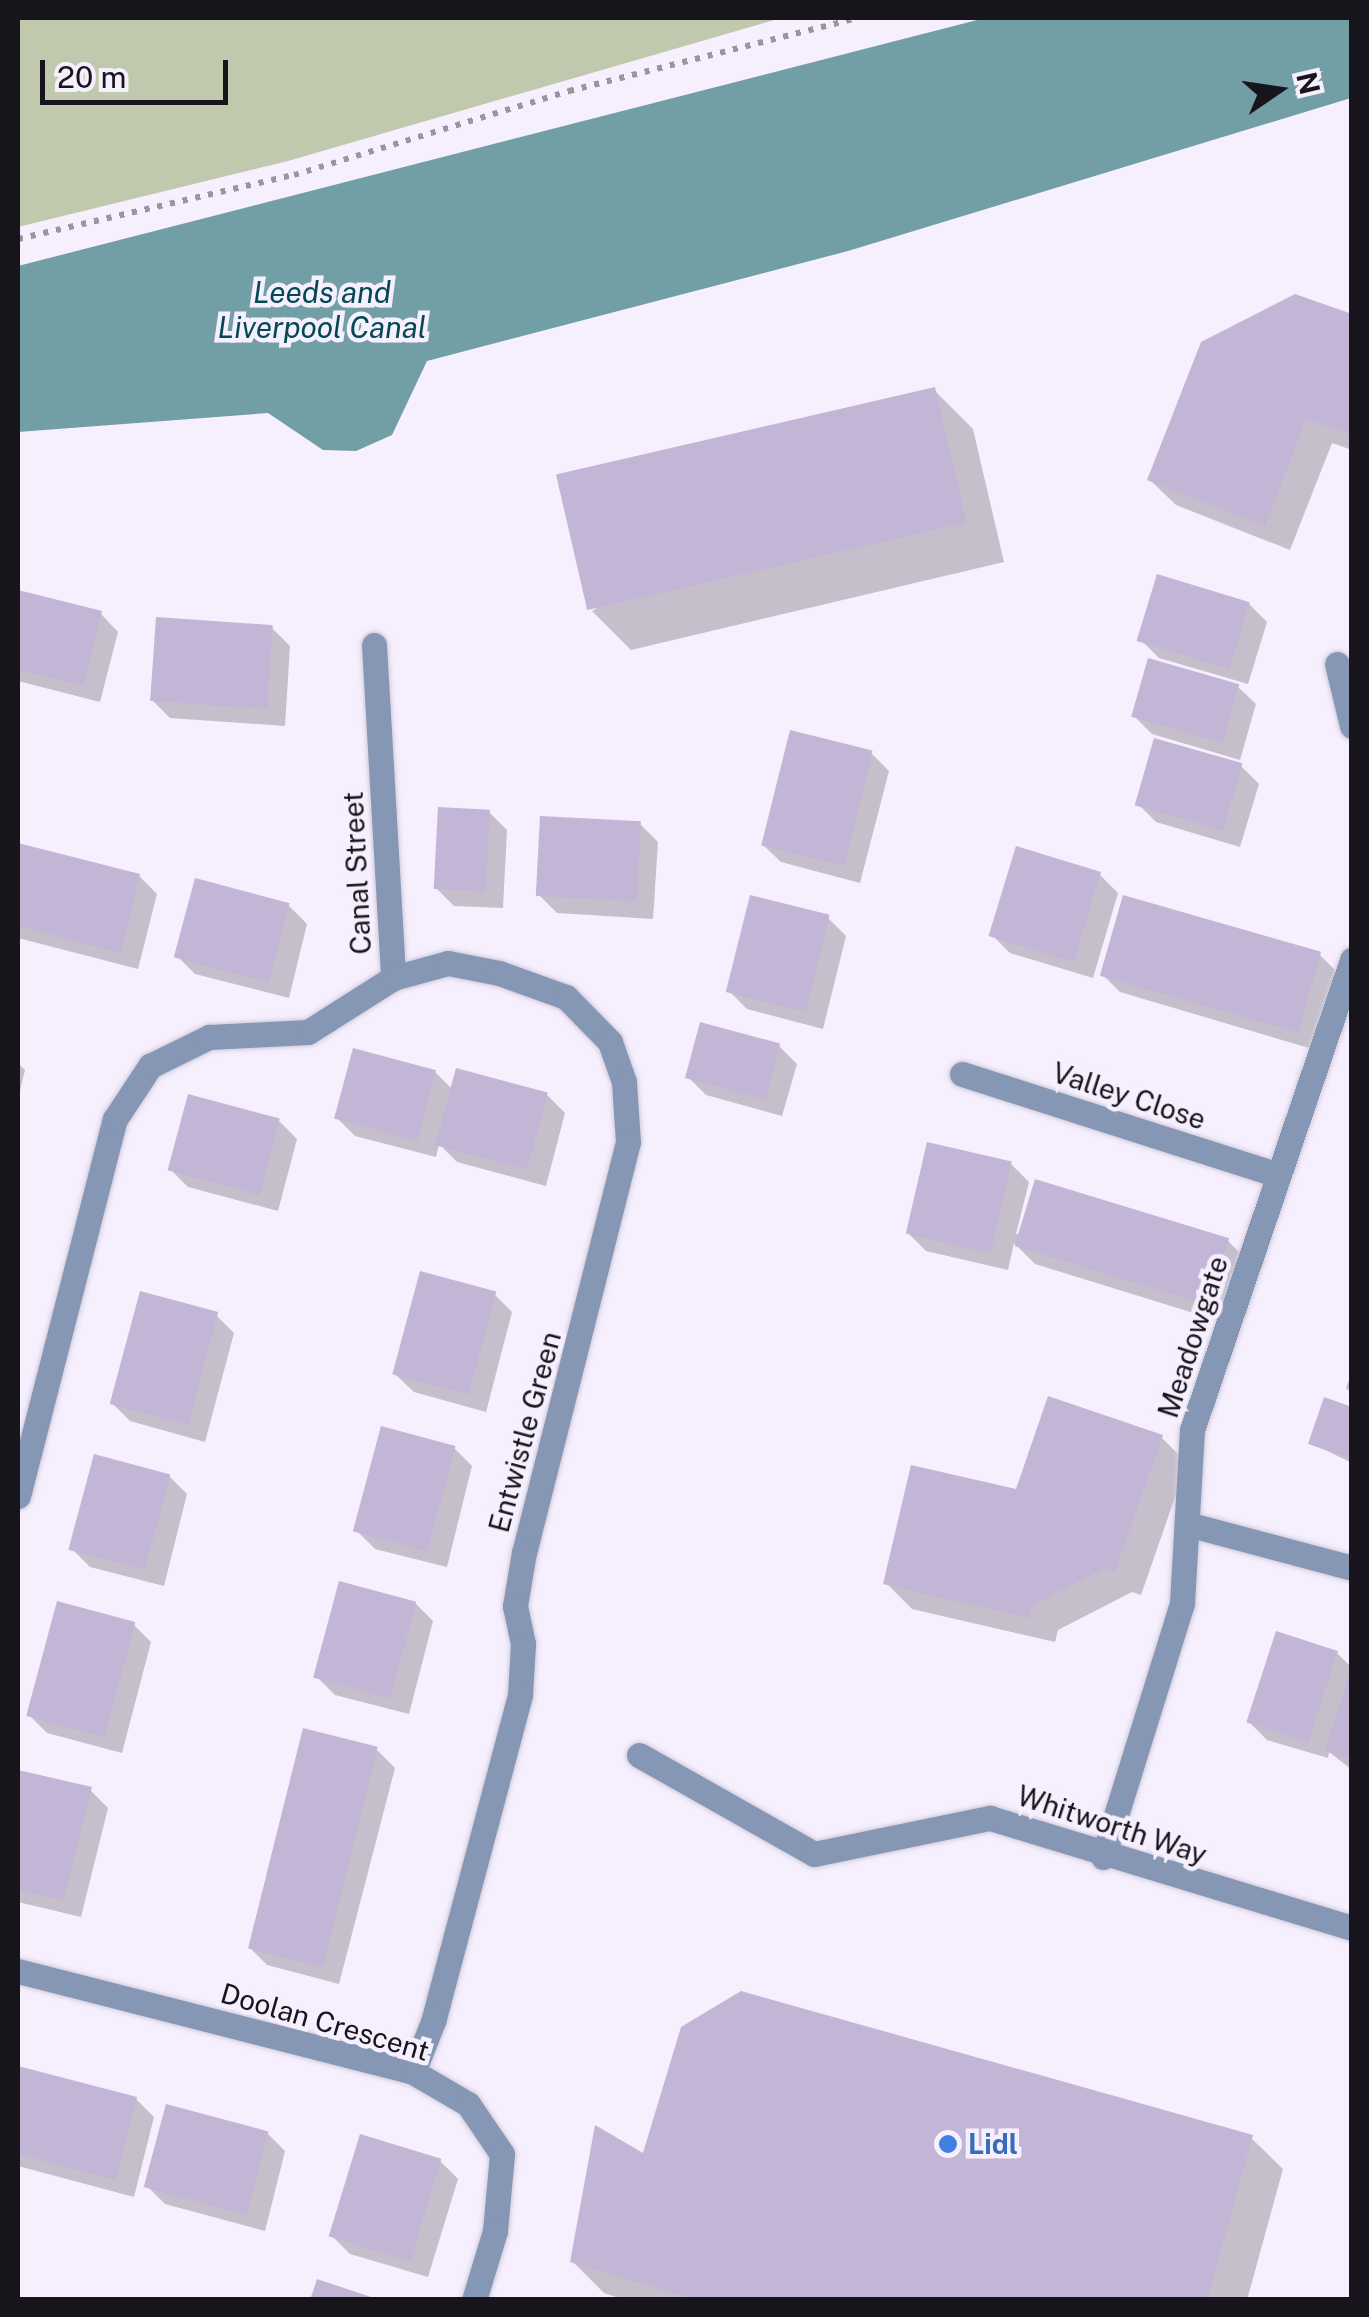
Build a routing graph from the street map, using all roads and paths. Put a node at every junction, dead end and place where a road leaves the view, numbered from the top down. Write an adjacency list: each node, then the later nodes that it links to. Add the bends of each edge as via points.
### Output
1 (858, 18): 2 (path, via 569,91 294,174)
2 (18, 239)
3 (374, 645): 7 (street, Canal Street)
4 (1337, 664): 5 (street)
5 (1352, 726)
6 (1352, 959): 9 (street, Meadowgate)
7 (393, 978): 10 (street, Canal Street, via 308,1032 209,1037 150,1066 115,1119); 17 (street, Entwistle Green, via 448,963 499,972 566,997 610,1042 624,1082 628,1142 524,1552 514,1606 523,1644 520,1696 434,2020)
8 (962, 1074): 9 (street, Valley Close)
9 (1278, 1175): 11 (street, Meadowgate, via 1192,1430)
10 (18, 1496)
11 (1187, 1524): 12 (street); 14 (street, Meadowgate, via 1182,1602)
12 (1352, 1568)
13 (639, 1755): 14 (street, Whitworth Way, via 814,1854 990,1818)
14 (1103, 1858): 15 (street, Whitworth Way)
15 (1352, 1928)
16 (18, 1971): 17 (street, Doolan Crescent)
17 (413, 2072): 18 (street, Doolan Crescent, via 468,2104 502,2154 495,2231)
18 (474, 2300)

